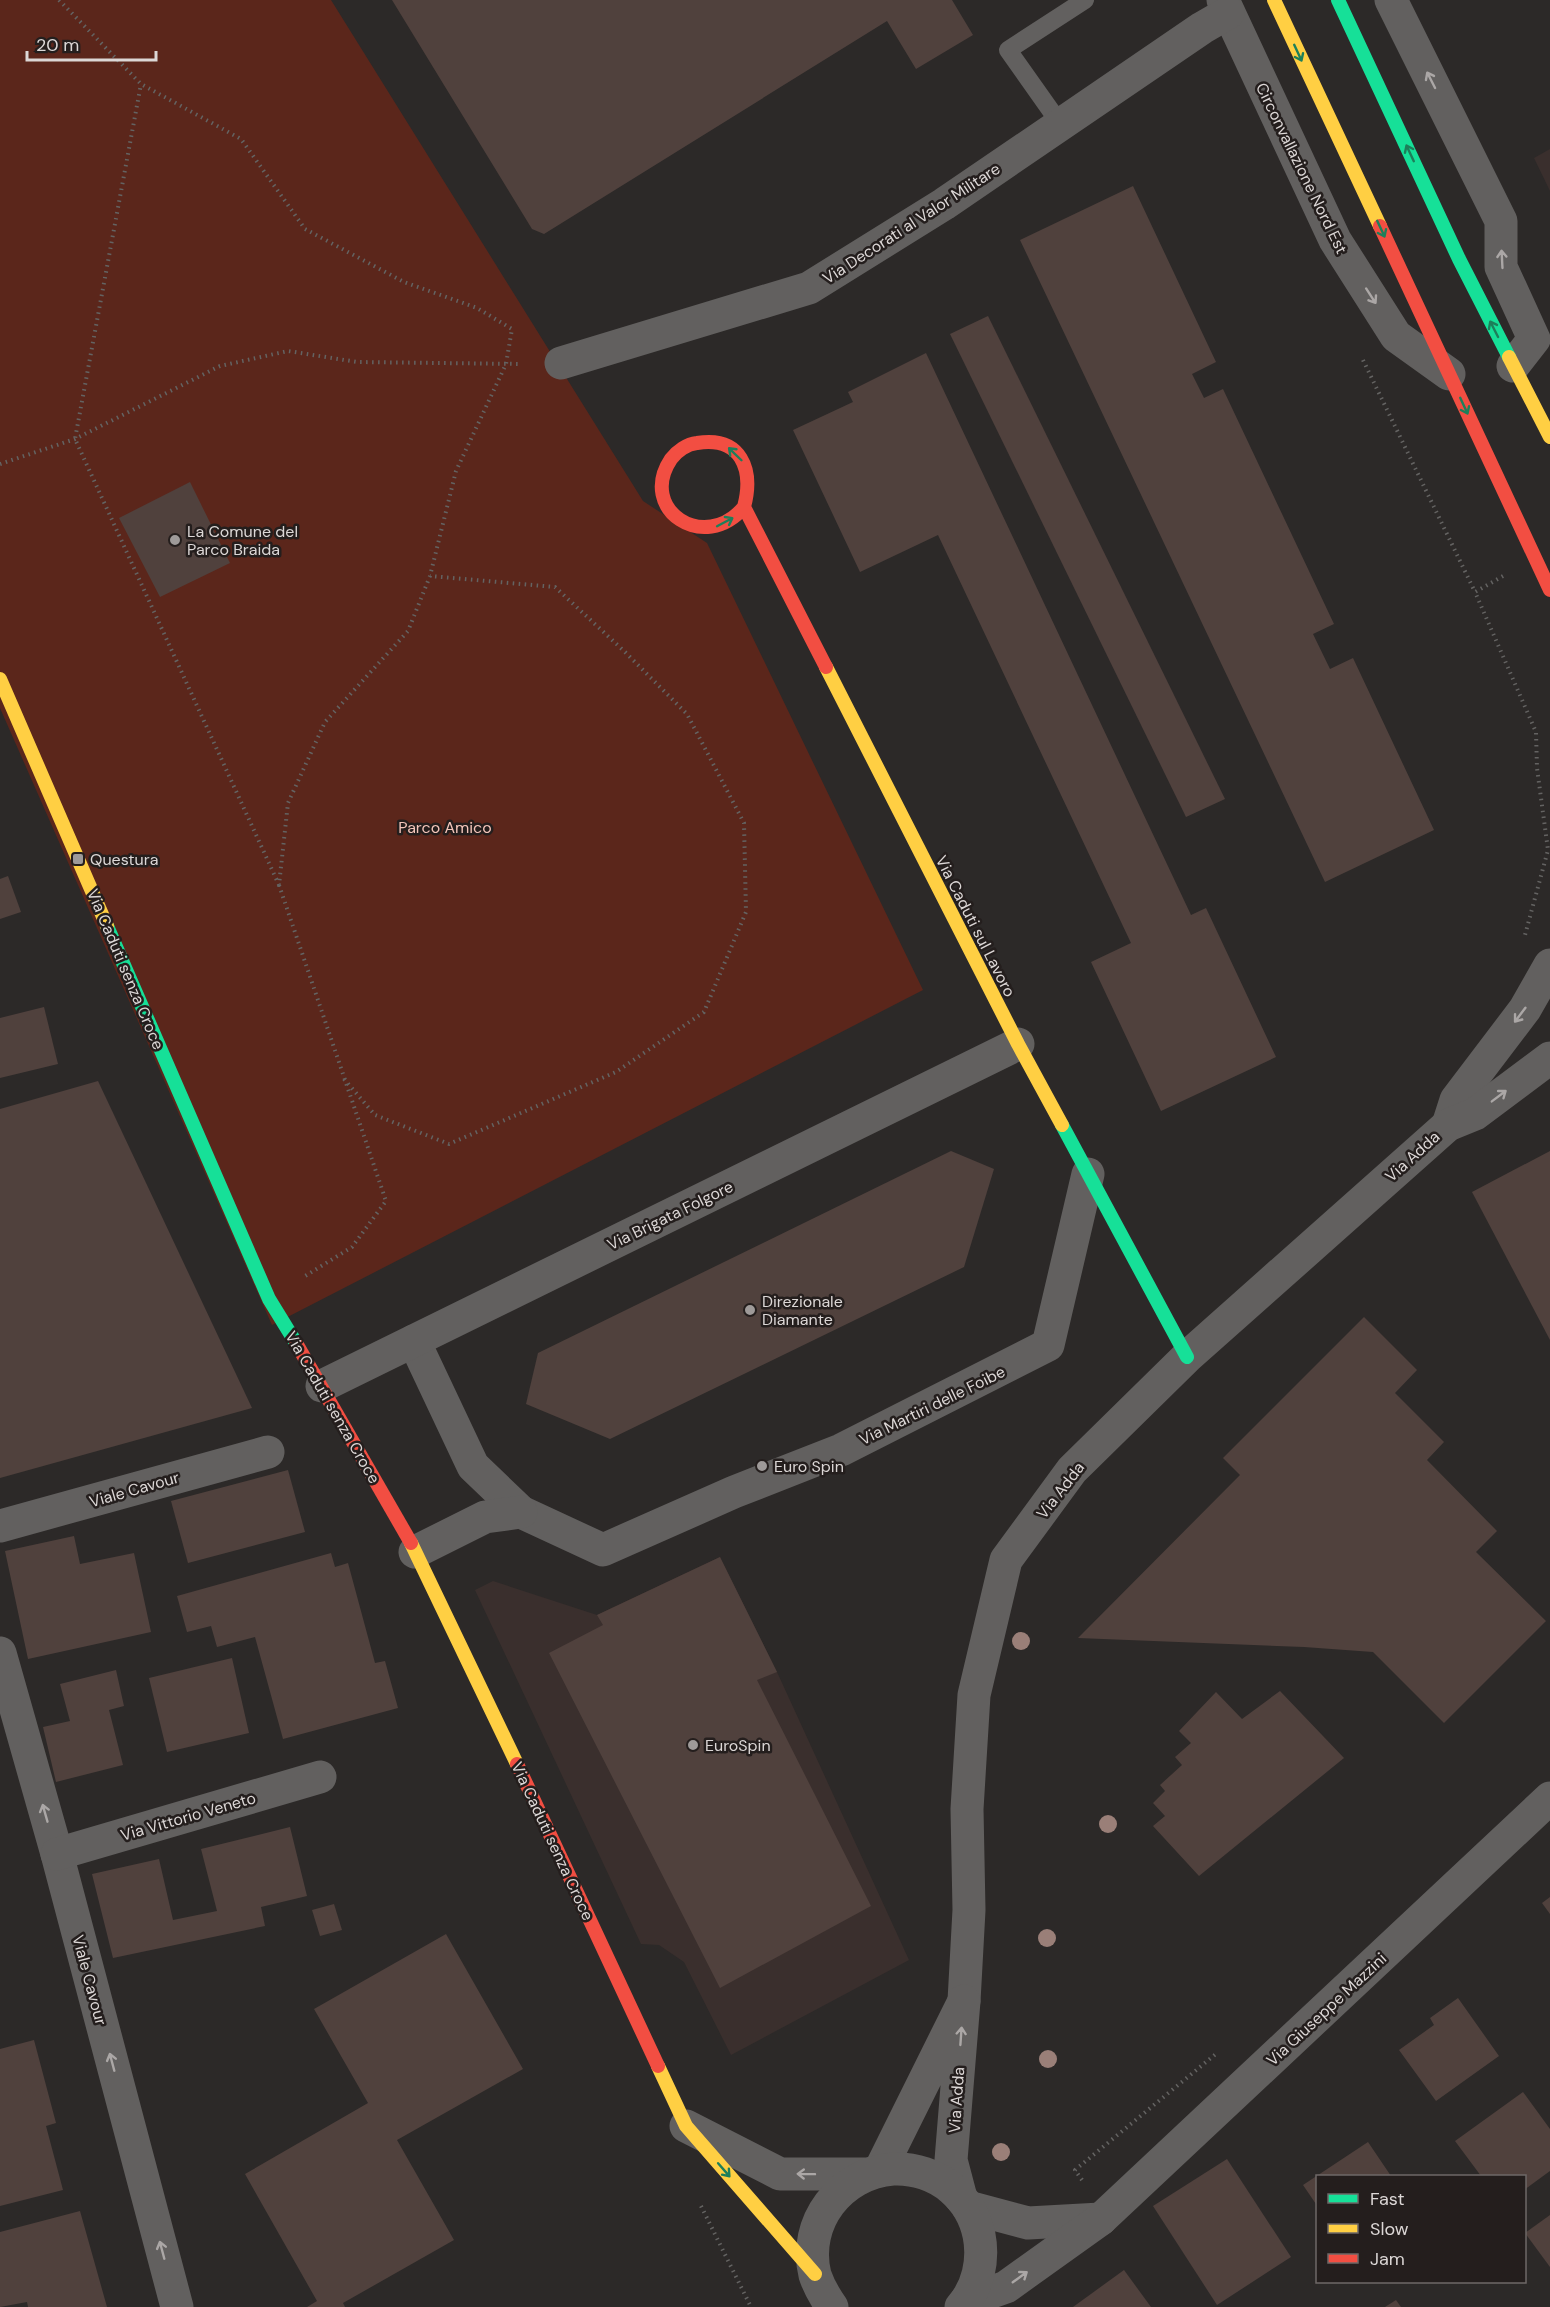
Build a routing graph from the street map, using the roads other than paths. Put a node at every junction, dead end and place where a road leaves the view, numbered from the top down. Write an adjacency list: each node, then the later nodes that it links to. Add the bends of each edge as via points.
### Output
1 (1085, 0): 6 (lane, via 1008,50)
2 (1274, 0): 9 (street, Circonvallazione Nord Est, one-way to 9)
3 (1338, 0): 8 (street, one-way to 3)
4 (1391, 0): 8 (street, one-way to 4, via 1534,339 1501,267 1501,220)
5 (1225, 7): 6 (street, Via Decorati al Valor Militare, via 1202,28); 9 (street, Circonvallazione Nord Est, one-way to 9, via 1335,240 1396,336)
6 (1060, 125): 7 (street, Via Decorati al Valor Militare, via 944,204 809,288)
7 (561, 363)
8 (1513, 366): 10 (street)
9 (1449, 374): 12 (street, Circonvallazione Nord Est, one-way to 12)
10 (1550, 437)
11 (744, 507): 11 (street, one-way to 11, via 749,492 748,473 742,458 730,448 700,440 670,457 661,484 663,498 683,524 698,528 724,525); 15 (street, Via Caduti sul Lavoro)
12 (1550, 590)
13 (0, 680): 21 (street, Via Caduti senza Croce, via 269,1299)
14 (1550, 966): 17 (street, Via Adda, one-way to 17, via 1525,1009 1456,1100)
15 (1018, 1044): 18 (street, Via Caduti sul Lavoro); 19 (street, Via Brigata Folgore)
16 (1550, 1058): 17 (street, Via Adda, one-way to 16, via 1475,1114)
17 (1448, 1125): 20 (street, Via Adda)
18 (1088, 1174): 20 (street, Via Caduti sul Lavoro); 23 (street, Via Martiri delle Foibe, via 1048,1345 841,1450 603,1550)
19 (414, 1341): 21 (street, Via Brigata Folgore); 23 (street, Via Martiri delle Foibe, via 473,1466)
20 (1187, 1357): 30 (street, Via Adda, via 1072,1470 1006,1560 974,1695 967,1809 969,1910)
21 (322, 1386): 25 (street, Via Caduti senza Croce)
22 (268, 1452): 24 (street, Viale Cavour)
23 (522, 1512): 25 (street, via 485,1517)
24 (0, 1526)
25 (415, 1552): 31 (street, Via Caduti senza Croce)
26 (0, 1653): 29 (street, Viale Cavour, one-way to 26)
27 (320, 1778): 29 (street, Via Vittorio Veneto)
28 (1550, 1798): 34 (street, Via Giuseppe Mazzini)
29 (57, 1854): 37 (street, Viale Cavour, one-way to 29)
30 (964, 2001): 32 (street, Via Adda); 33 (street, Via Adda, one-way to 30, via 951,2160)
31 (686, 2126): 32 (street, one-way to 31, via 780,2174); 35 (street, Via Caduti senza Croce, one-way to 35)
32 (872, 2172): 33 (street, via 903,2169 924,2173 944,2183); 35 (street, via 844,2187 828,2204 812,2249)
33 (965, 2202): 34 (street, via 1028,2223); 36 (street, Via Giuseppe Mazzini, via 977,2225 981,2264)
34 (1101, 2219): 36 (street, Via Giuseppe Mazzini, one-way to 34, via 1006,2287)
35 (815, 2274): 38 (street)
36 (964, 2304)
37 (177, 2307)
38 (832, 2307)

